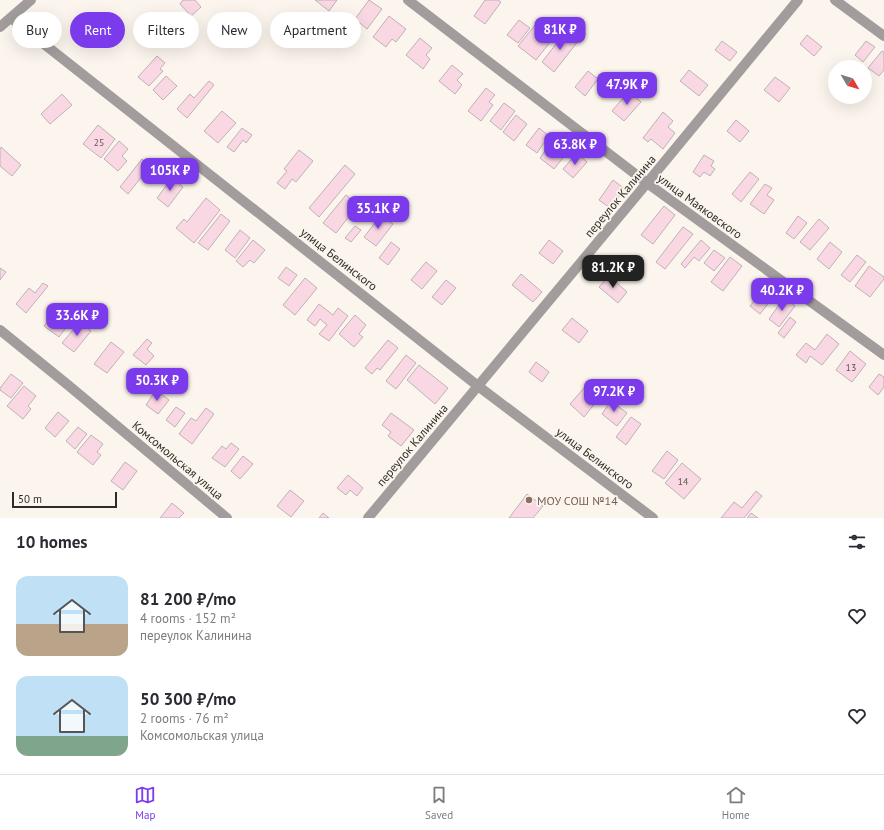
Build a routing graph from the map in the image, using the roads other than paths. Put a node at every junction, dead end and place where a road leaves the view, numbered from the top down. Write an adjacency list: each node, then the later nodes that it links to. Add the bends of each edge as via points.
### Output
1 (31, 0): 5 (street)
2 (408, 0): 8 (street, улица Маяковского)
3 (798, 0): 8 (street, переулок Калинина)
4 (835, 0): 7 (street)
5 (11, 18): 6 (street); 11 (street, улица Белинского)
6 (0, 28)
7 (884, 36)
8 (647, 183): 10 (street, улица Маяковского); 11 (street, переулок Калинина)
9 (0, 330): 12 (street, Комсомольская улица)
10 (884, 355)
11 (478, 386): 13 (street, переулок Калинина); 14 (street, улица Белинского)
12 (227, 518)
13 (368, 518)
14 (653, 518)

